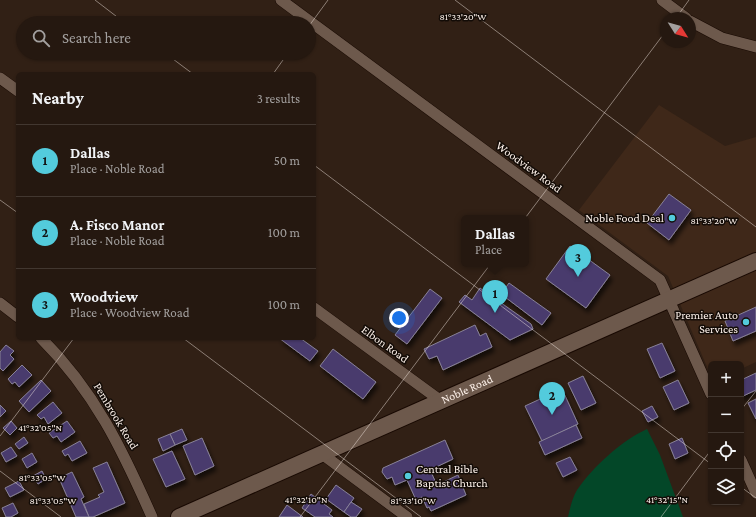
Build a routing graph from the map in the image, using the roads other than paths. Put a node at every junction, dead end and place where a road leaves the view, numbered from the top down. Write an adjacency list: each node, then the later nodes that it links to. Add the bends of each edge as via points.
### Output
1 (281, 0): 4 (street, Woodview Road)
2 (662, 0): 3 (street)
3 (678, 12)
4 (303, 16)
5 (696, 24): 7 (street, via 722,38)
6 (316, 26): 11 (street, Woodview Road, via 660,280)
7 (756, 47)
8 (0, 78): 9 (street)
9 (16, 90)
10 (756, 261): 11 (main road, Noble Road)
11 (668, 300): 16 (street, Woodview Road); 17 (main road, Noble Road)
12 (0, 303): 14 (street)
13 (316, 309): 17 (street, Elbon Road)
14 (16, 315)
15 (43, 340): 21 (street, Pembrook Road, via 76,376 106,420)
16 (708, 387)
17 (441, 401): 18 (main road, Noble Road)
18 (322, 454): 22 (main road, Noble Road); 23 (street)
19 (744, 467): 20 (street)
20 (756, 493)
21 (152, 517)
22 (179, 517)
23 (407, 517)

